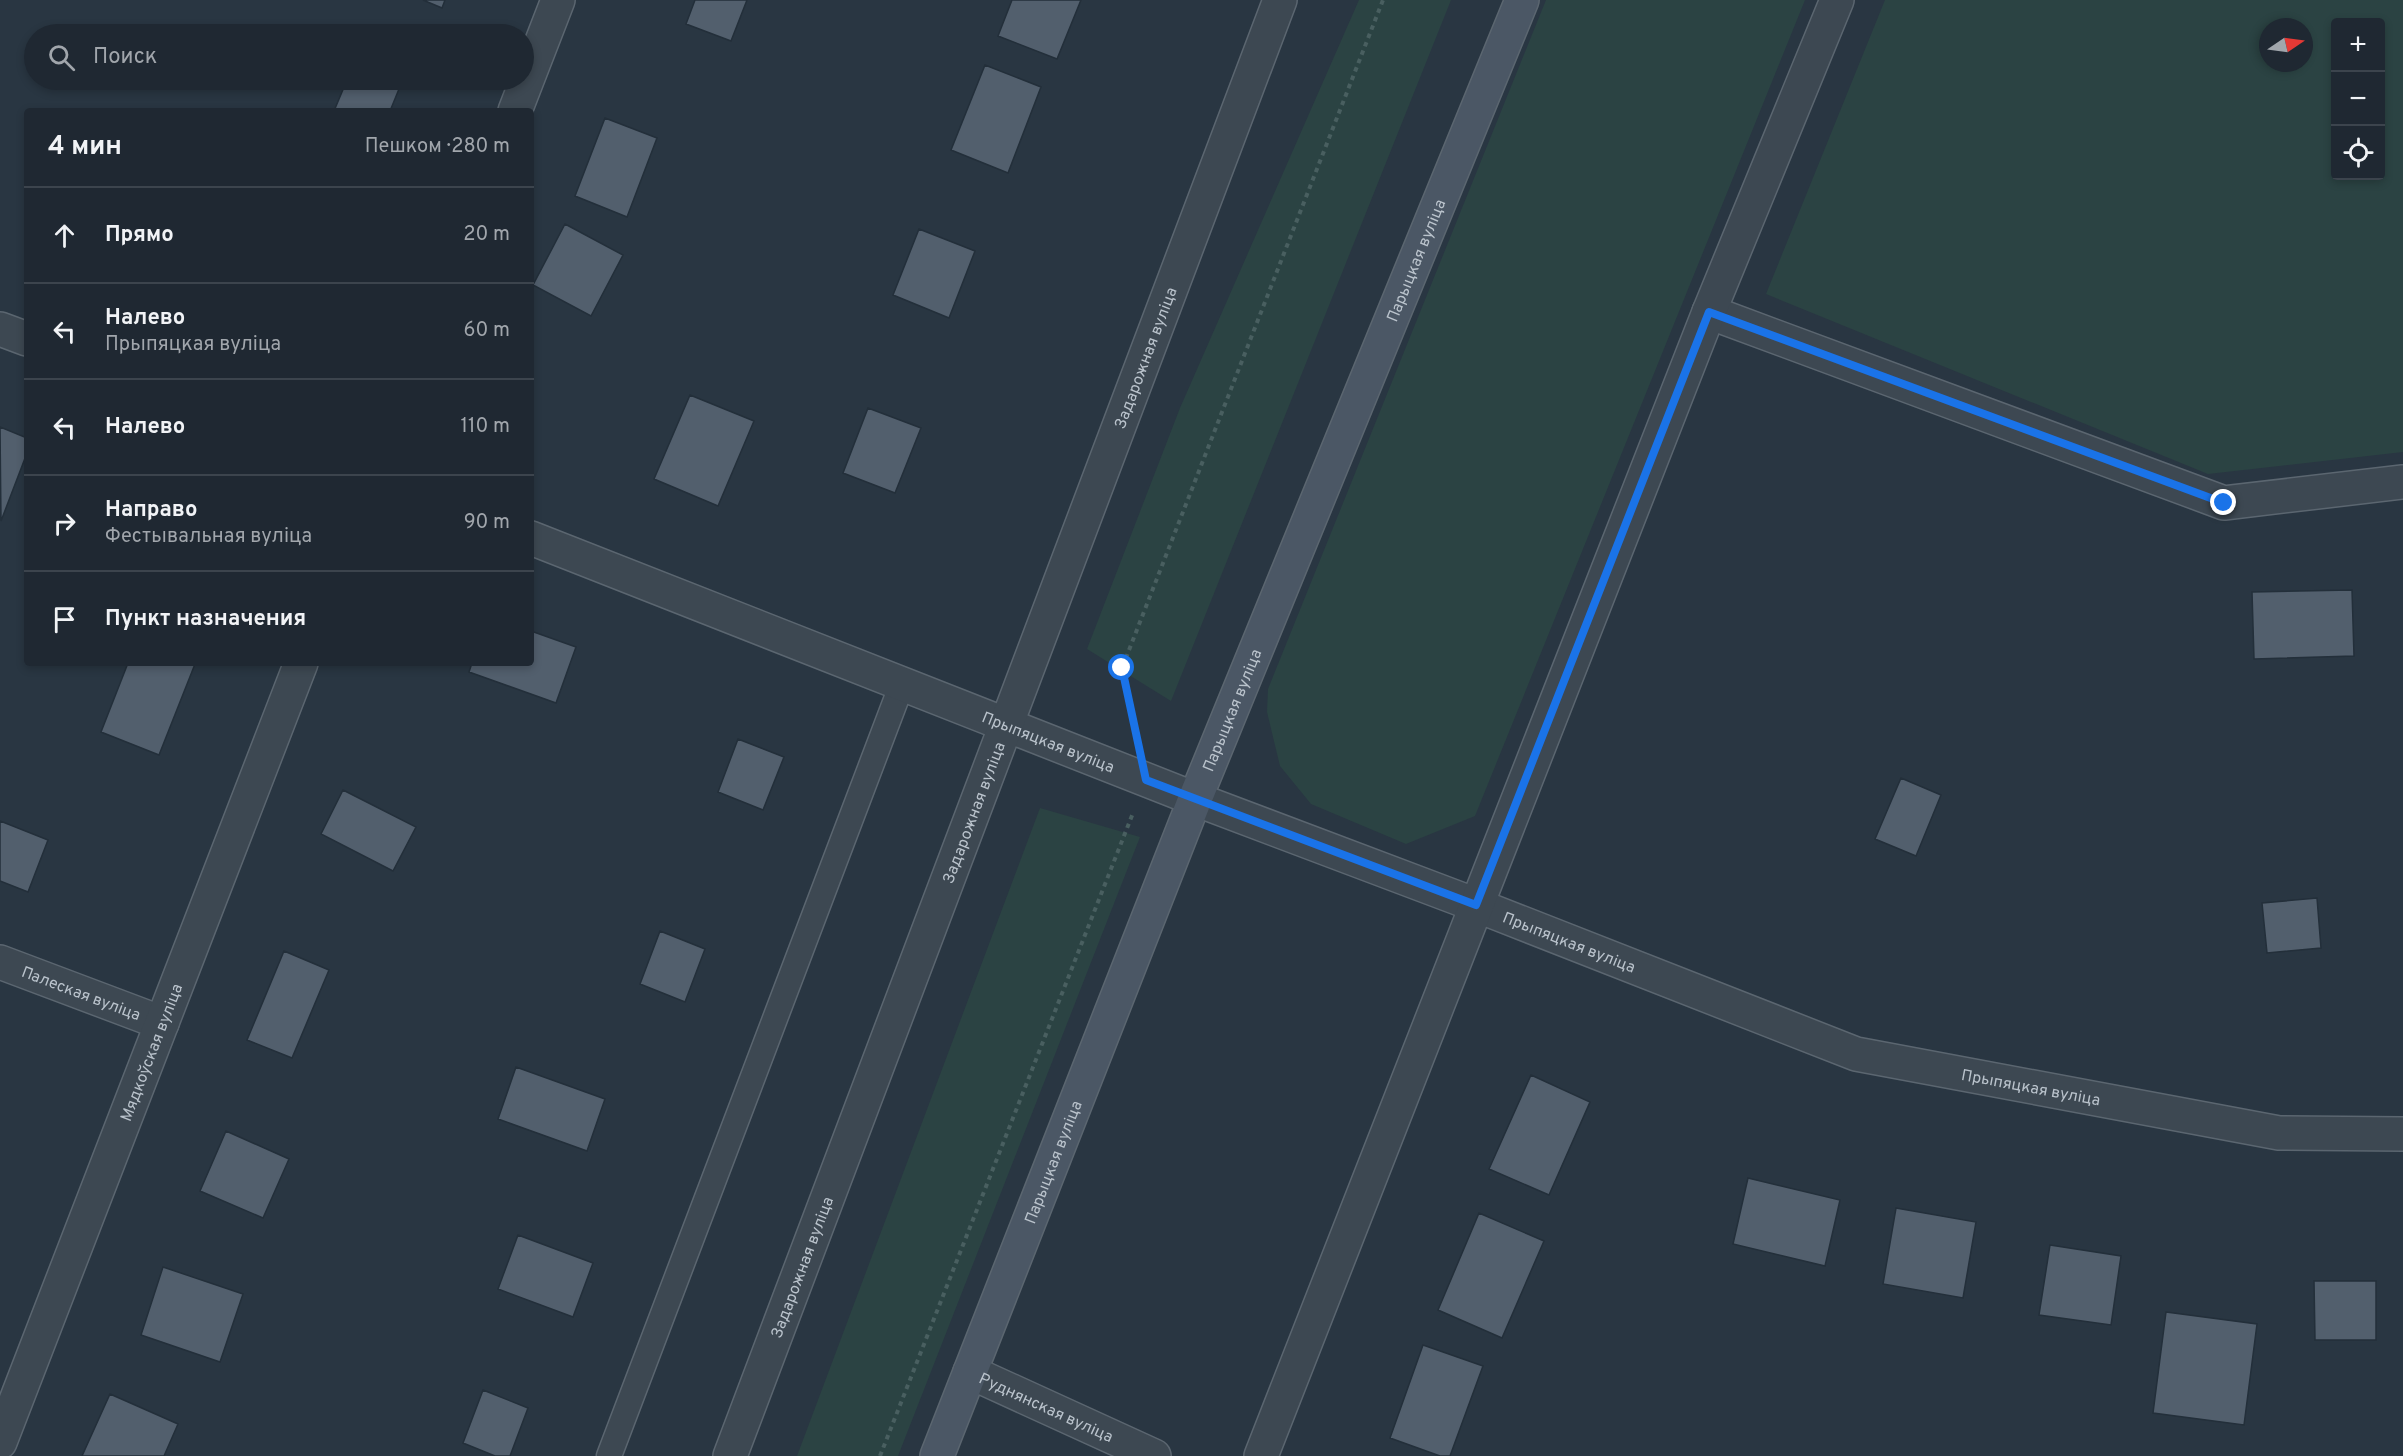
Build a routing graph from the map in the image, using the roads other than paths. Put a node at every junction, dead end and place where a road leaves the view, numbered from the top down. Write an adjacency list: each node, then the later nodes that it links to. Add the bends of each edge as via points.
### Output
1 (558, 0): 5 (street)
2 (1281, 0): 15 (street, Задарожная вуліца)
3 (1522, 0): 16 (main road, Парыцкая вуліца)
4 (1837, 0): 8 (street)
5 (534, 62)
6 (523, 90): 7 (street)
7 (516, 108)
8 (1709, 312): 11 (street, via 2224,503); 17 (street)
9 (0, 329): 10 (street)
10 (24, 338)
11 (2403, 482)
12 (534, 539): 14 (street, Прыпяцкая вуліца)
13 (300, 666): 19 (street, Мядкоўская вуліца)
14 (902, 684): 15 (street, Прыпяцкая вуліца); 23 (lane)
15 (1006, 725): 16 (street, Прыпяцкая вуліца); 24 (street, Задарожная вуліца)
16 (1195, 799): 17 (street, Прыпяцкая вуліца); 21 (main road, Парыцкая вуліца)
17 (1476, 905): 20 (street, Прыпяцкая вуліца, via 1856,1054 2279,1133); 27 (street)
18 (0, 962): 19 (street, Палеская вуліца)
19 (162, 1023): 22 (street, Мядкоўская вуліца)
20 (2403, 1134)
21 (970, 1372): 25 (main road, Парыцкая вуліца); 26 (street, Руднянская вуліца)
22 (0, 1442)
23 (609, 1456)
24 (730, 1456)
25 (937, 1456)
26 (1154, 1456)
27 (1261, 1456)

